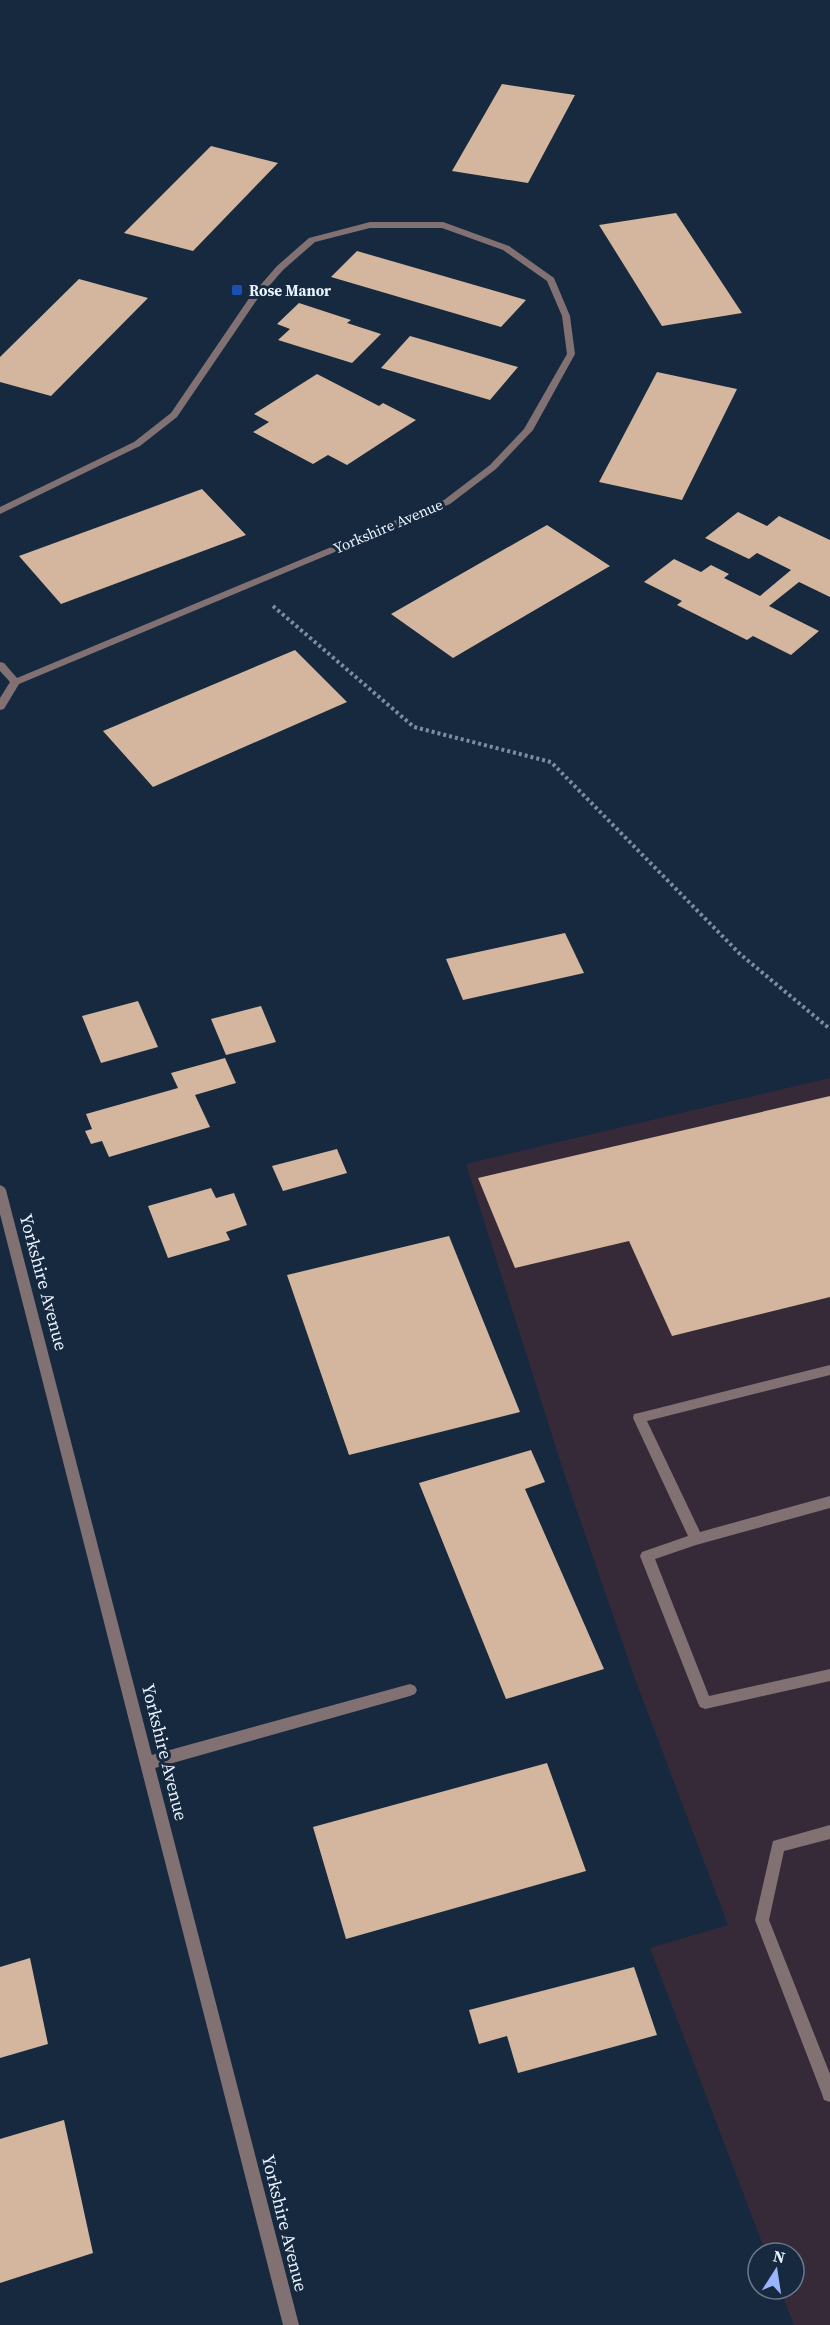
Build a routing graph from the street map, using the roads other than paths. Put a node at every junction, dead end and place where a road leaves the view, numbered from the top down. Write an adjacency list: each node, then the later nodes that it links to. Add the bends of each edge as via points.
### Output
1 (0, 511): 4 (street, Yorkshire Avenue, via 137,444 174,415 254,299 280,268 312,240 370,225 443,225 506,248 551,280 566,316 571,354 528,430 493,467 447,502)
2 (0, 665): 4 (street)
3 (0, 682): 4 (street)
4 (15, 682): 5 (street)
5 (0, 706)
6 (0, 1190): 12 (street, Yorkshire Avenue)
7 (830, 1370): 9 (street, via 639,1418)
8 (830, 1502): 9 (street)
9 (696, 1539): 10 (street, via 647,1556 705,1703)
10 (830, 1675)
11 (410, 1690): 12 (street)
12 (148, 1763): 15 (street, Yorkshire Avenue)
13 (830, 1832): 14 (street, via 778,1846 762,1920)
14 (830, 2094)
15 (291, 2325)

